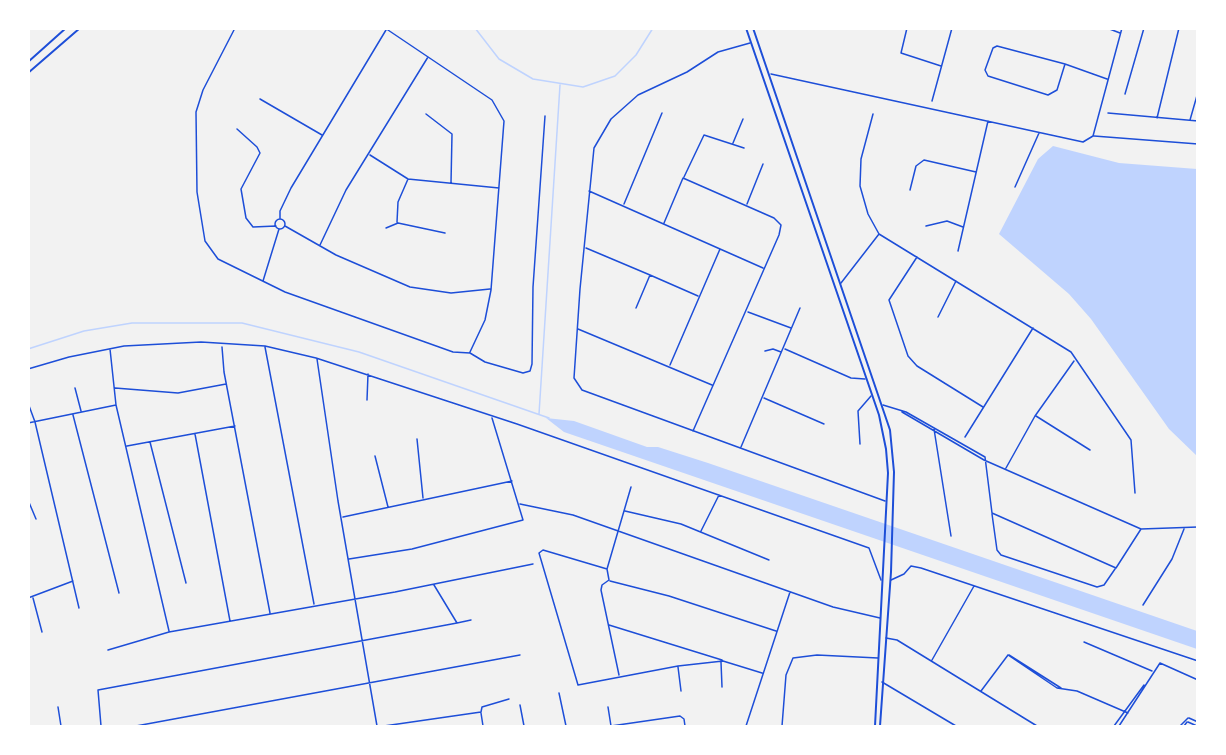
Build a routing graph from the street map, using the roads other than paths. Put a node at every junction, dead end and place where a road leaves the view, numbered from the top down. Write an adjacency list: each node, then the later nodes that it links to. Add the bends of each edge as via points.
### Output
1 (66, 28): 16 (main road)
2 (80, 28): 19 (main road)
3 (235, 28): 74 (street, via 198,104 197,192 205,242 226,264)
4 (746, 28): 14 (main road)
5 (753, 28): 20 (main road)
6 (907, 28): 18 (street, via 901,52)
7 (952, 28): 18 (street)
8 (1107, 28): 13 (street)
9 (1122, 28): 13 (street)
10 (1144, 28): 23 (street)
11 (1179, 28): 32 (street)
12 (386, 29): 15 (street); 38 (street)
13 (1121, 33): 21 (street)
14 (751, 42): 51 (street, via 718,52 619,109 594,148); 97 (main road)
15 (429, 56): 43 (street); 50 (street, via 487,96 500,110 504,132)
16 (28, 62)
17 (1065, 64): 17 (street, via 998,46 993,48 985,70 988,76 1048,95 1057,90); 21 (street)
18 (941, 66): 25 (street)
19 (28, 73)
20 (768, 74): 34 (street); 75 (main road)
21 (1108, 79): 39 (street)
22 (1197, 92): 33 (street)
23 (1125, 94)
24 (260, 99): 38 (street)
25 (932, 101)
26 (662, 113): 53 (street)
27 (1108, 113): 32 (street)
28 (426, 114): 48 (street, via 452,134)
29 (873, 114): 65 (street, via 861,159 860,186)
30 (545, 116): 90 (street, via 531,369 519,373)
31 (743, 118): 40 (street)
32 (1156, 118): 33 (street)
33 (1190, 120): 35 (street)
34 (988, 121): 37 (street); 45 (street)
35 (1197, 121)
36 (237, 129): 58 (street, via 260,153 241,189 246,218 253,227)
37 (1040, 133): 39 (street, via 1083,142); 49 (street)
38 (322, 135): 55 (street, via 291,188)
39 (1093, 136): 41 (street)
40 (732, 144): 42 (street); 46 (street, via 704,135)
41 (1197, 144)
42 (744, 148)
43 (369, 155): 47 (street); 66 (street, via 346,190)
44 (763, 164): 54 (street)
45 (977, 172): 52 (street, via 924,160 916,166); 61 (street)
46 (683, 178): 54 (street); 57 (street)
47 (408, 179): 48 (street); 56 (street, via 398,202)
48 (451, 184): 50 (street)
49 (1015, 187)
50 (500, 188): 76 (street)
51 (589, 190): 53 (street); 67 (street)
52 (910, 190)
53 (624, 204): 57 (street)
54 (747, 205): 71 (street, via 781,225)
55 (280, 219): 58 (street); 59 (street)
56 (398, 223): 62 (street); 64 (street)
57 (664, 223): 68 (street)
58 (276, 226): 63 (street)
59 (285, 226): 63 (street); 66 (street)
60 (926, 226): 61 (street, via 947,221)
61 (964, 227): 69 (street)
62 (386, 228)
63 (279, 229): 74 (street)
64 (445, 233)
65 (879, 234): 70 (street); 75 (street)
66 (320, 246): 76 (street, via 386,278 419,289 451,293)
67 (585, 248): 72 (street); 84 (street)
68 (720, 249): 71 (street); 77 (street)
69 (958, 251)
70 (918, 256): 73 (street); 108 (street, via 889,300 908,356 917,366)
71 (765, 268): 80 (street)
72 (650, 275): 77 (street); 78 (street)
73 (956, 281): 81 (street); 83 (street)
74 (263, 282): 90 (street, via 448,350)
75 (840, 284): 107 (main road)
76 (491, 288): 90 (street, via 485,320)
77 (699, 296): 94 (street)
78 (636, 308)
79 (800, 308): 82 (street)
80 (747, 311): 82 (street); 99 (street)
81 (938, 317)
82 (792, 328): 87 (street)
83 (1034, 328): 93 (street, via 1071,352); 108 (street)
84 (577, 329): 94 (street); 118 (street, via 574,378 582,390)
85 (222, 345): 86 (street); 88 (street, via 201,342); 98 (street)
86 (265, 346): 92 (street); 168 (street)
87 (784, 348): 91 (street); 97 (street, via 851,378)
88 (110, 349): 95 (street); 101 (street)
89 (765, 351): 91 (street)
90 (470, 353)
91 (782, 353): 103 (street)
92 (316, 358): 96 (street); 143 (street)
93 (1074, 360): 111 (street); 134 (street, via 1131,440)
94 (670, 366): 99 (street)
95 (28, 369)
96 (368, 373): 104 (street); 112 (street)
97 (865, 379): 102 (main road)
98 (227, 384): 101 (street, via 178,393); 116 (street)
99 (713, 385): 118 (street)
100 (75, 388): 109 (street)
101 (114, 388): 106 (street)
102 (872, 396): 123 (street, via 858,411); 133 (main road, via 886,449)
103 (763, 398): 115 (street); 125 (street)
104 (367, 400)
105 (28, 403): 113 (street)
106 (116, 405): 109 (street); 124 (street)
107 (882, 405): 117 (street); 132 (main road, via 892,445)
108 (983, 407): 120 (street)
109 (81, 412): 110 (street)
110 (73, 415): 113 (street); 164 (street)
111 (1035, 416): 126 (street); 129 (street)
112 (492, 417): 130 (street); 135 (street)
113 (35, 422): 114 (street); 157 (street)
114 (28, 423)
115 (824, 424)
116 (235, 426): 119 (street); 171 (street)
117 (933, 430): 128 (street); 150 (street)
118 (693, 431): 125 (street)
119 (195, 434): 122 (street); 174 (street)
120 (965, 437)
121 (417, 439): 136 (street)
122 (150, 442): 124 (street); 160 (street)
123 (860, 444)
124 (127, 447): 179 (street)
125 (741, 448): 138 (street)
126 (1090, 450)
127 (375, 456): 140 (street)
128 (985, 459): 129 (street); 142 (street)
129 (1006, 469): 147 (street)
130 (513, 481): 136 (street); 139 (street)
131 (631, 487): 141 (street)
132 (893, 490): 133 (main road); 159 (main road)
133 (887, 491): 138 (main road)
134 (1135, 493)
135 (719, 494): 148 (street); 158 (street, via 869,548)
136 (423, 499): 140 (street)
137 (28, 500): 144 (street)
138 (886, 502): 158 (main road)
139 (520, 504): 149 (street, via 573,515); 151 (street, via 522,521 412,549)
140 (388, 508): 143 (street)
141 (626, 511): 148 (street); 149 (street)
142 (992, 513): 154 (street); 154 (street, via 1001,555 1097,587 1104,585)
143 (343, 517): 151 (street)
144 (36, 519)
145 (1197, 527): 146 (street)
146 (1185, 528): 147 (street); 169 (street, via 1172,560)
147 (1141, 530): 154 (street)
148 (701, 531): 152 (street)
149 (617, 533): 155 (street); 163 (street)
150 (951, 536)
151 (349, 559): 167 (street)
152 (769, 560)
153 (533, 564): 161 (street)
154 (1116, 568)
155 (607, 569): 156 (street); 192 (street, via 543,550 539,553 578,685)
156 (609, 580): 176 (street, via 601,590); 177 (street)
157 (73, 581): 165 (street); 170 (street)
158 (882, 581): 172 (main road)
159 (890, 581): 162 (street, via 911,566); 180 (main road)
160 (186, 583)
161 (434, 585): 167 (street); 175 (street)
162 (974, 586): 187 (street); 188 (street)
163 (790, 591): 172 (street); 177 (street)
164 (119, 593)
165 (33, 597): 166 (street); 178 (street)
166 (28, 598)
167 (356, 598): 168 (street); 181 (street)
168 (314, 605): 171 (street)
169 (1143, 605)
170 (79, 608)
171 (270, 614): 174 (street)
172 (880, 618): 185 (main road)
173 (471, 620): 175 (street)
174 (230, 621): 179 (street)
175 (457, 623): 181 (street)
176 (609, 625): 186 (street); 192 (street)
177 (776, 631): 191 (street)
178 (42, 632)
179 (169, 632): 183 (street)
180 (886, 637): 187 (street); 194 (main road)
181 (362, 640): 195 (street); 212 (street, via 98,690)
182 (1084, 642): 190 (street)
183 (108, 650)
184 (520, 655): 195 (street)
185 (879, 658): 222 (street, via 793,658 786,672); 223 (main road)
186 (722, 661): 189 (street); 191 (street); 197 (street)
187 (932, 661): 199 (street)
188 (1197, 661)
189 (678, 666): 192 (street); 198 (street)
190 (1153, 672): 193 (street, via 1163,662); 196 (street)
191 (762, 673): 221 (street)
192 (620, 676)
193 (1197, 680)
194 (882, 682): 224 (main road); 225 (street)
195 (369, 683): 213 (street); 214 (street)
196 (1144, 685): 205 (street); 207 (street)
197 (722, 687)
198 (681, 692)
199 (981, 692): 205 (street, via 1008,655 1061,688); 226 (street)
200 (559, 693): 218 (street)
201 (509, 699): 206 (street, via 482,706)
202 (520, 705): 217 (street)
203 (58, 707): 211 (street)
204 (608, 708): 219 (street)
205 (1125, 711): 207 (street); 227 (street)
206 (481, 712): 215 (street); 216 (street)
207 (1128, 713): 228 (street)
208 (1188, 718): 209 (street); 210 (street); 229 (street)
209 (1188, 722): 229 (street); 230 (street)
210 (1197, 722)
211 (61, 726)
212 (101, 726)
213 (136, 726)
214 (377, 726)
215 (384, 726)
216 (483, 726)
217 (524, 726)
218 (566, 726)
219 (611, 726): 220 (street, via 680,716)
220 (685, 726)
221 (746, 726)
222 (782, 726)
223 (875, 726)
224 (880, 726)
225 (956, 726)
226 (1037, 726)
227 (1114, 726)
228 (1119, 726)
229 (1182, 726)
230 (1197, 726)

